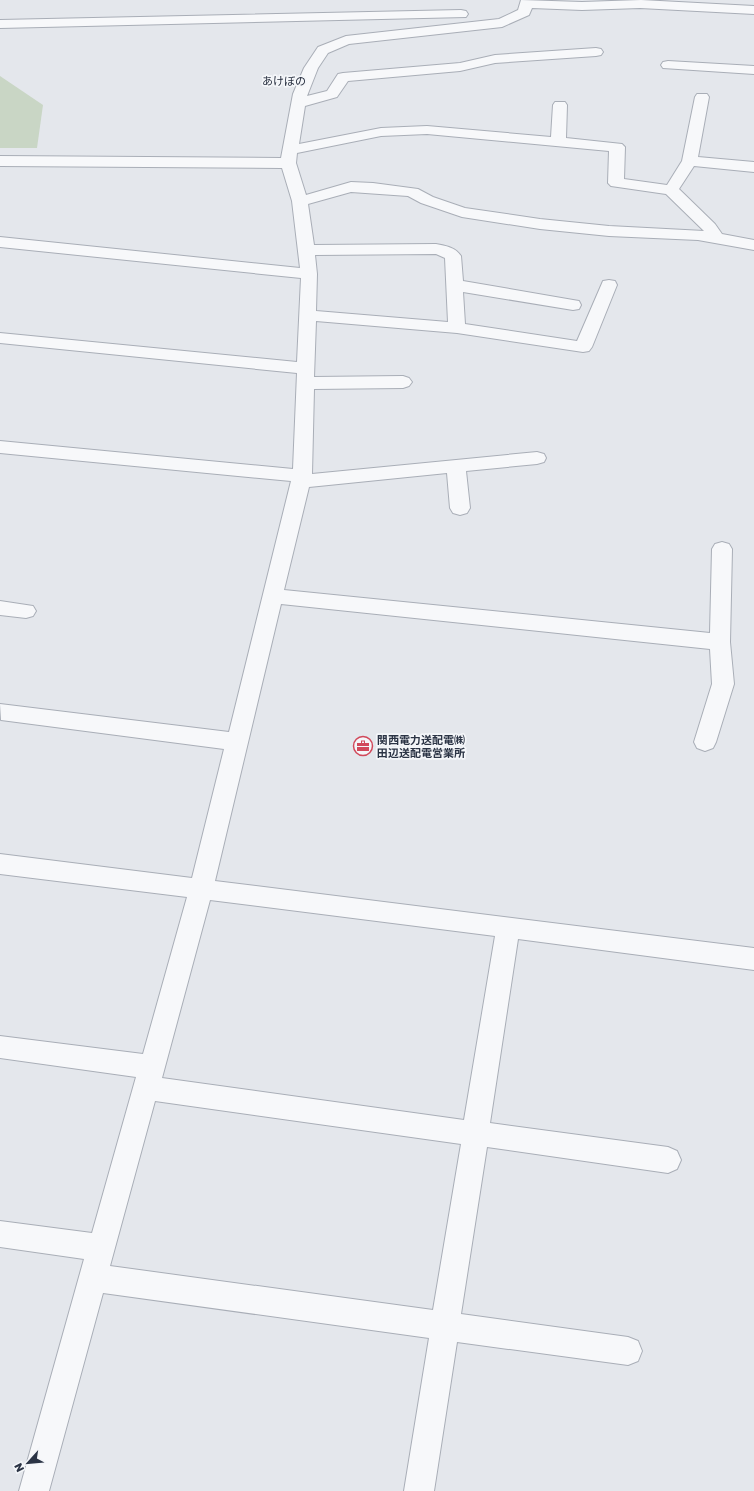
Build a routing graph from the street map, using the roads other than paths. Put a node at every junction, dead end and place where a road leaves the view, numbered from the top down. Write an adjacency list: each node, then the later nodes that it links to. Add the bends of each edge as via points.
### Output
1 (528, 2): 2 (street); 3 (street, via 582,6 640,4); 10 (street, via 524,12 502,23 346,40 323,50 311,68)
2 (507, 6)
3 (754, 10)
4 (472, 13): 5 (street)
5 (0, 24)
6 (596, 52): 10 (street, via 495,59 460,67 343,77 332,94)
7 (668, 65): 8 (street)
8 (754, 70)
9 (702, 97): 15 (street)
10 (299, 103): 13 (street)
11 (560, 105): 12 (street)
12 (558, 142): 13 (street, via 406,130 381,132); 17 (street, via 617,147 616,183)
13 (289, 156): 14 (street); 18 (street)
14 (0, 161)
15 (690, 161): 16 (street); 17 (street)
16 (754, 167)
17 (671, 190): 19 (street, via 709,227)
18 (300, 201): 19 (street, via 351,187 373,188 412,192 462,212 540,224 609,231 698,235); 22 (street)
19 (717, 239): 21 (street)
20 (0, 242): 23 (street)
21 (754, 245)
22 (306, 250): 23 (street); 24 (street, via 447,251 453,256)
23 (309, 274): 27 (street)
24 (454, 285): 26 (street); 28 (street)
25 (609, 285): 28 (street, via 583,347)
26 (573, 305)
27 (308, 315): 28 (street); 30 (street)
28 (457, 328)
29 (0, 338): 30 (street)
30 (306, 376): 31 (street); 35 (street)
31 (403, 382)
32 (0, 447): 35 (street)
33 (537, 458): 34 (street)
34 (456, 466): 35 (street); 36 (street)
35 (301, 479): 38 (street)
36 (460, 508)
37 (722, 549): 41 (street)
38 (273, 596): 41 (street); 43 (street)
39 (0, 608): 40 (street)
40 (26, 611)
41 (720, 642): 44 (street, via 723,684)
42 (1, 712): 43 (street)
43 (238, 742): 46 (street)
44 (705, 742)
45 (0, 864): 46 (street)
46 (202, 890): 47 (street); 50 (street)
47 (508, 927): 48 (street); 51 (street)
48 (754, 959)
49 (0, 1047): 50 (street)
50 (149, 1077): 51 (street); 54 (street)
51 (475, 1134): 52 (street); 56 (street)
52 (668, 1160)
53 (0, 1234): 54 (street)
54 (102, 1248): 55 (street)
55 (92, 1278): 56 (street); 58 (street)
56 (445, 1326): 57 (street); 59 (street)
57 (628, 1352)
58 (34, 1491)
59 (419, 1491)

